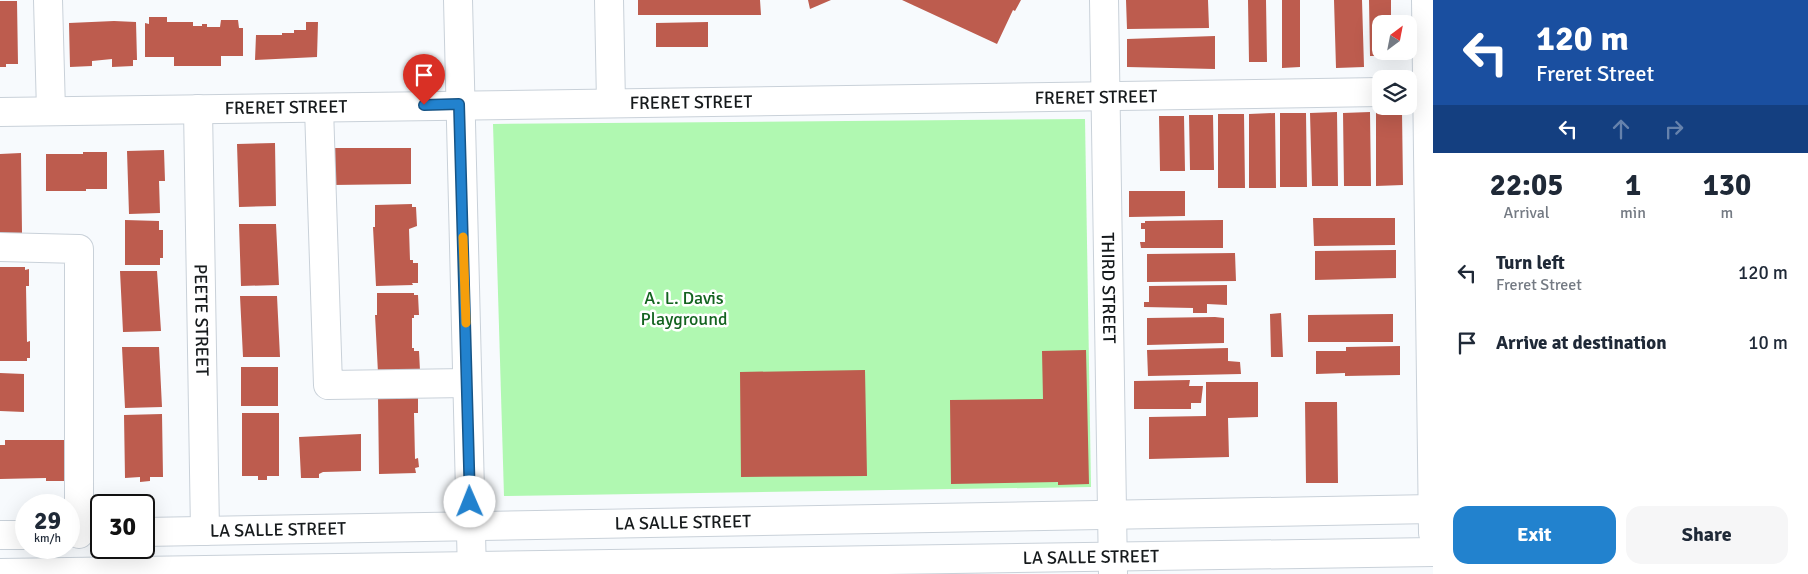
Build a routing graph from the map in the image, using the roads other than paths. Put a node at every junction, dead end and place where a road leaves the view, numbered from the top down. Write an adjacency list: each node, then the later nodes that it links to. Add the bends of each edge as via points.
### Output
1 (48, 0): 13 (street)
2 (458, 0): 10 (street)
3 (610, 0): 9 (street)
4 (1104, 0): 8 (street, THIRD STREET)
5 (1426, 0): 7 (street)
6 (1372, 92): 8 (street, FRERET STREET)
7 (1423, 92): 18 (street)
8 (1106, 98): 9 (street, FRERET STREET); 17 (street, THIRD STREET)
9 (610, 103): 10 (street, FRERET STREET)
10 (459, 104): 11 (street, FRERET STREET); 16 (street)
11 (319, 108): 12 (street, FRERET STREET); 16 (street, via 328,385)
12 (198, 109): 13 (street, FRERET STREET); 21 (street, PEETE STREET)
13 (51, 111): 14 (street, FRERET STREET)
14 (0, 112)
15 (0, 248): 23 (street, via 79,249)
16 (467, 383): 20 (street)
17 (1112, 515): 18 (street, LA SALLE STREET); 19 (street, LA SALLE STREET); 27 (street, THIRD STREET)
18 (1432, 517)
19 (798, 521): 20 (street, LA SALLE STREET); 28 (street)
20 (471, 526): 21 (street, LA SALLE STREET); 30 (street)
21 (205, 531): 22 (street, LA SALLE STREET)
22 (155, 532)
23 (83, 534)
24 (0, 535): 25 (street)
25 (15, 535)
26 (1433, 552): 27 (street, LA SALLE STREET)
27 (1113, 566): 28 (street, LA SALLE STREET)
28 (797, 568): 29 (street, LA SALLE STREET)
29 (634, 569): 32 (street, LA SALLE STREET)
30 (472, 570): 31 (street, LA SALLE STREET); 33 (street, LA SALLE STREET)
31 (517, 570): 32 (street, LA SALLE STREET)
32 (573, 570)
33 (0, 573)

